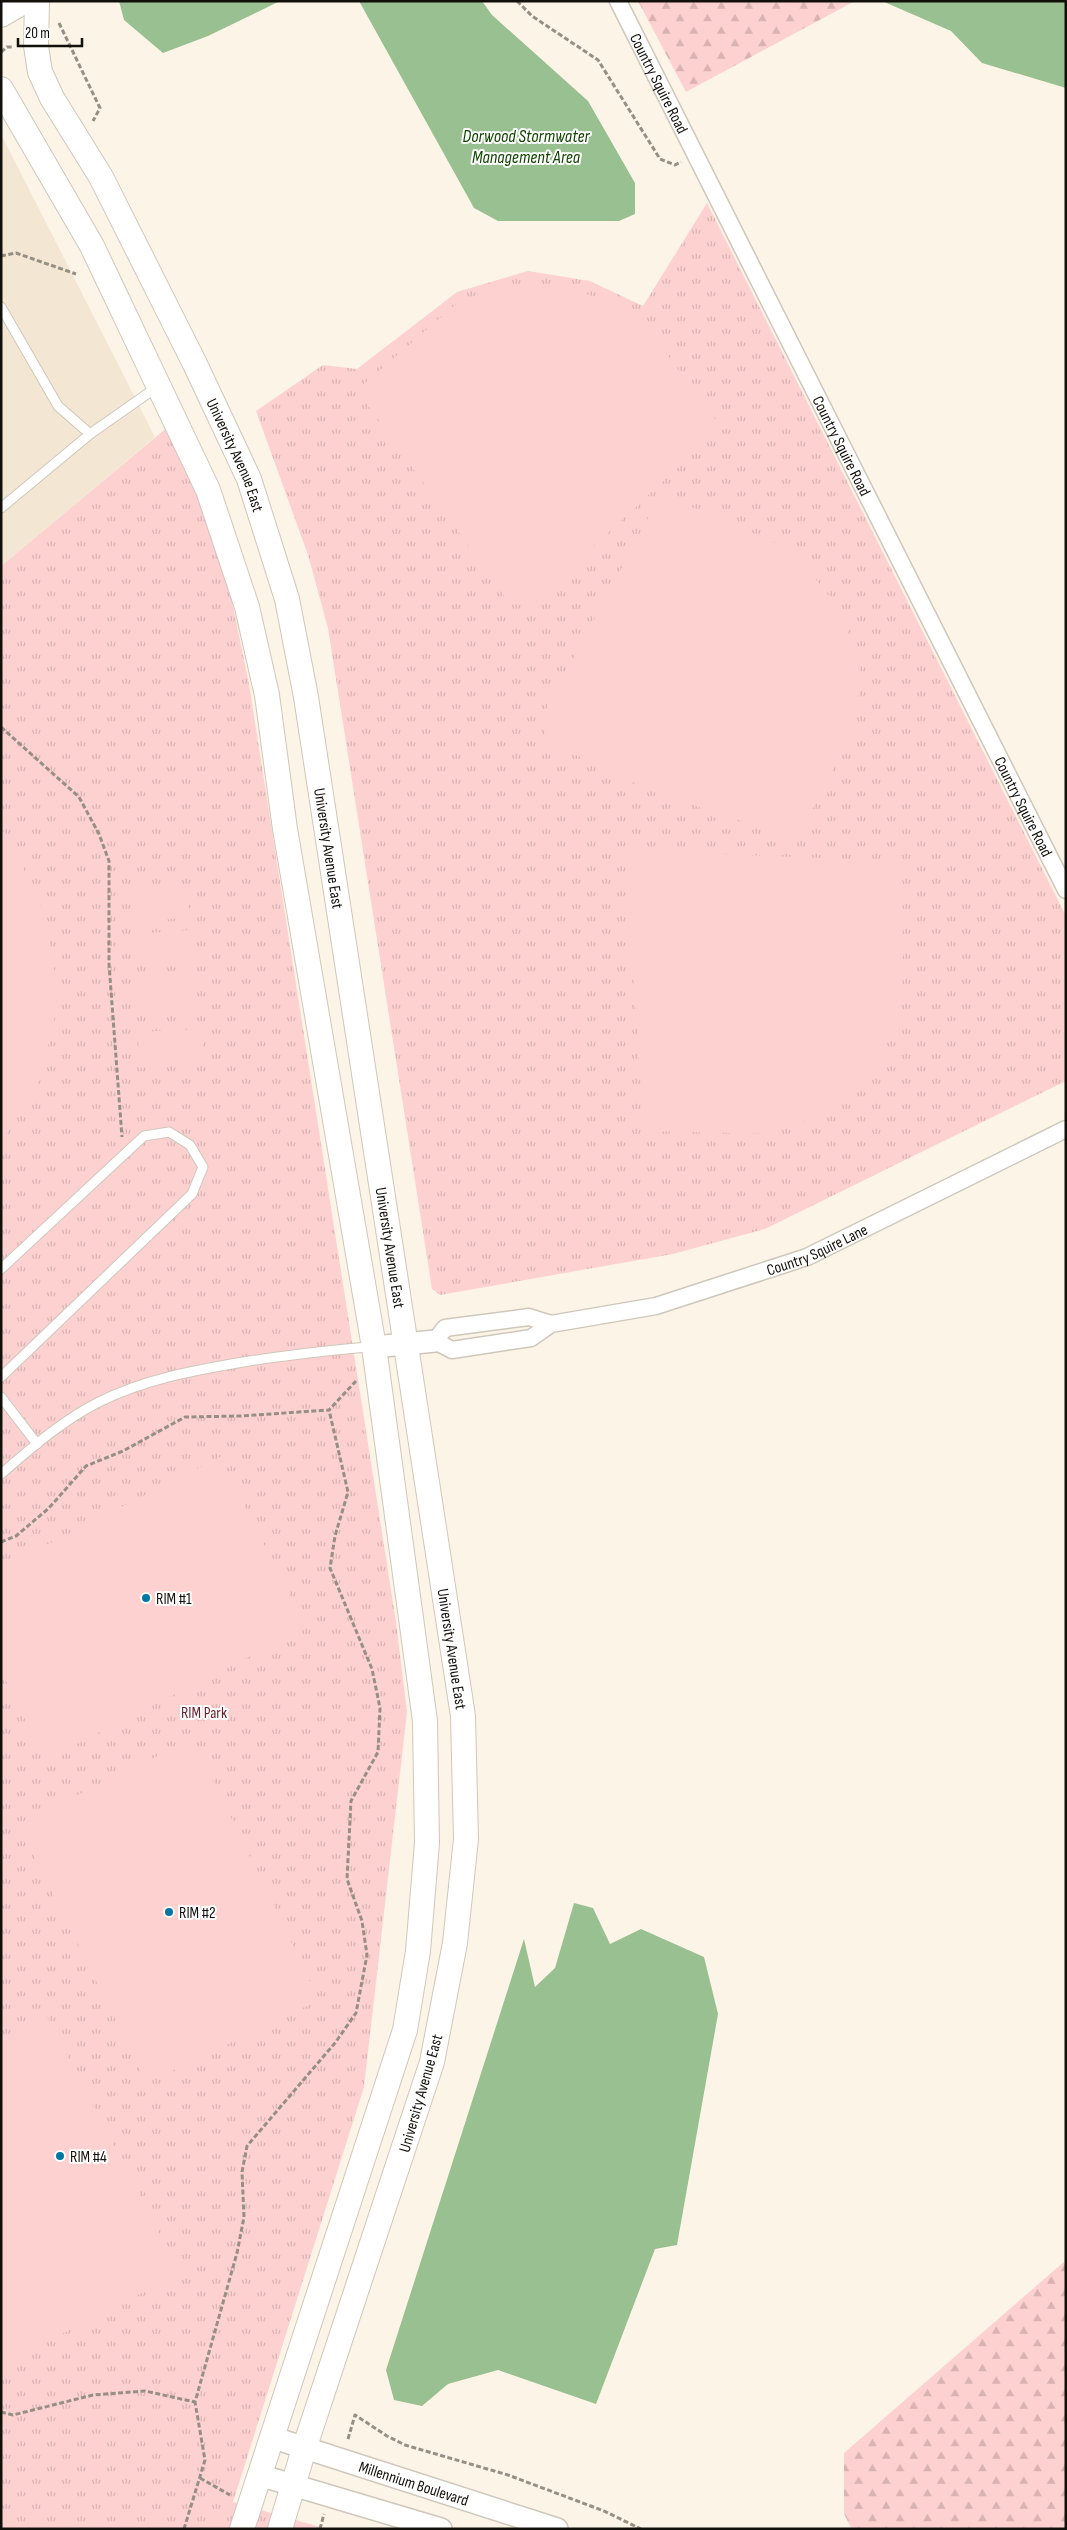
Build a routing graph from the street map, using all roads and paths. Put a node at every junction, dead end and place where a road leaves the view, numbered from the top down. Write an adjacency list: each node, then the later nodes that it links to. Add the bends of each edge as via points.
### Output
1 (25, 1): 5 (main road)
2 (37, 1): 23 (main road, University Avenue East, via 36,46 40,72 52,98 101,177 200,373 249,479 287,599 306,697)
3 (517, 1): 9 (path, via 532,16 598,60 660,159 675,165)
4 (618, 1): 9 (street, Country Squire Road)
5 (1, 16)
6 (56, 17): 8 (path)
7 (1, 89): 13 (main road, University Avenue East, via 92,246)
8 (100, 108)
9 (696, 155): 17 (street, Country Squire Road)
10 (1, 256): 11 (path, via 16,253)
11 (76, 274)
12 (1, 307): 14 (lane, via 58,406)
13 (160, 385): 14 (lane); 24 (main road, University Avenue East, via 208,490 247,607 267,695 285,829)
14 (90, 434): 15 (lane)
15 (1, 508)
16 (1, 727): 19 (path, via 79,797 109,861 109,964)
17 (1066, 890)
18 (1066, 1129): 21 (street, Country Squire Lane, via 806,1257 656,1306)
19 (124, 1155): 20 (lane); 25 (lane, via 144,1136 169,1132 190,1145 203,1168 192,1194)
20 (1, 1269)
21 (551, 1324): 22 (street, Country Squire Lane, via 531,1338 452,1350); 22 (street, Country Squire Lane, via 529,1317 445,1328)
22 (435, 1341): 23 (street, Country Squire Lane)
23 (406, 1344): 24 (street, Country Squire Lane); 35 (main road, University Avenue East, via 463,1716 466,1839 455,1943 432,2062)
24 (374, 1354): 27 (path); 28 (lane, via 327,1349 167,1376 134,1386 97,1403); 34 (main road, University Avenue East, via 425,1721 427,1843 418,1952 405,2030)
25 (1, 1377)
26 (1, 1397): 28 (lane)
27 (329, 1410): 30 (path, via 184,1417 122,1451 86,1466 49,1508 16,1536); 31 (path, via 348,1492 335,1536 330,1568 372,1669 380,1708 378,1752 351,1801 347,1879 362,1921 367,1955 356,2013 335,2043 246,2146 242,2172 244,2217 237,2253)
28 (36, 1444): 29 (lane)
29 (1, 1474)
30 (1, 1542)
31 (195, 2402): 32 (path, via 145,2391 93,2395 13,2415); 37 (path, via 205,2460)
32 (1, 2412)
33 (354, 2420): 45 (path, via 355,2415 405,2445 508,2475 604,2511)
34 (271, 2437): 35 (street, Millennium Boulevard); 36 (main road, University Avenue East)
35 (304, 2449): 38 (main road, University Avenue East); 44 (street, Millennium Boulevard)
36 (259, 2475): 38 (street); 39 (main road, University Avenue East)
37 (200, 2478): 39 (path); 40 (path)
38 (294, 2485): 42 (main road, University Avenue East); 43 (street)
39 (249, 2506): 41 (main road, University Avenue East)
40 (184, 2529)
41 (242, 2529)
42 (280, 2529)
43 (441, 2529)
44 (557, 2529)
45 (641, 2529)

